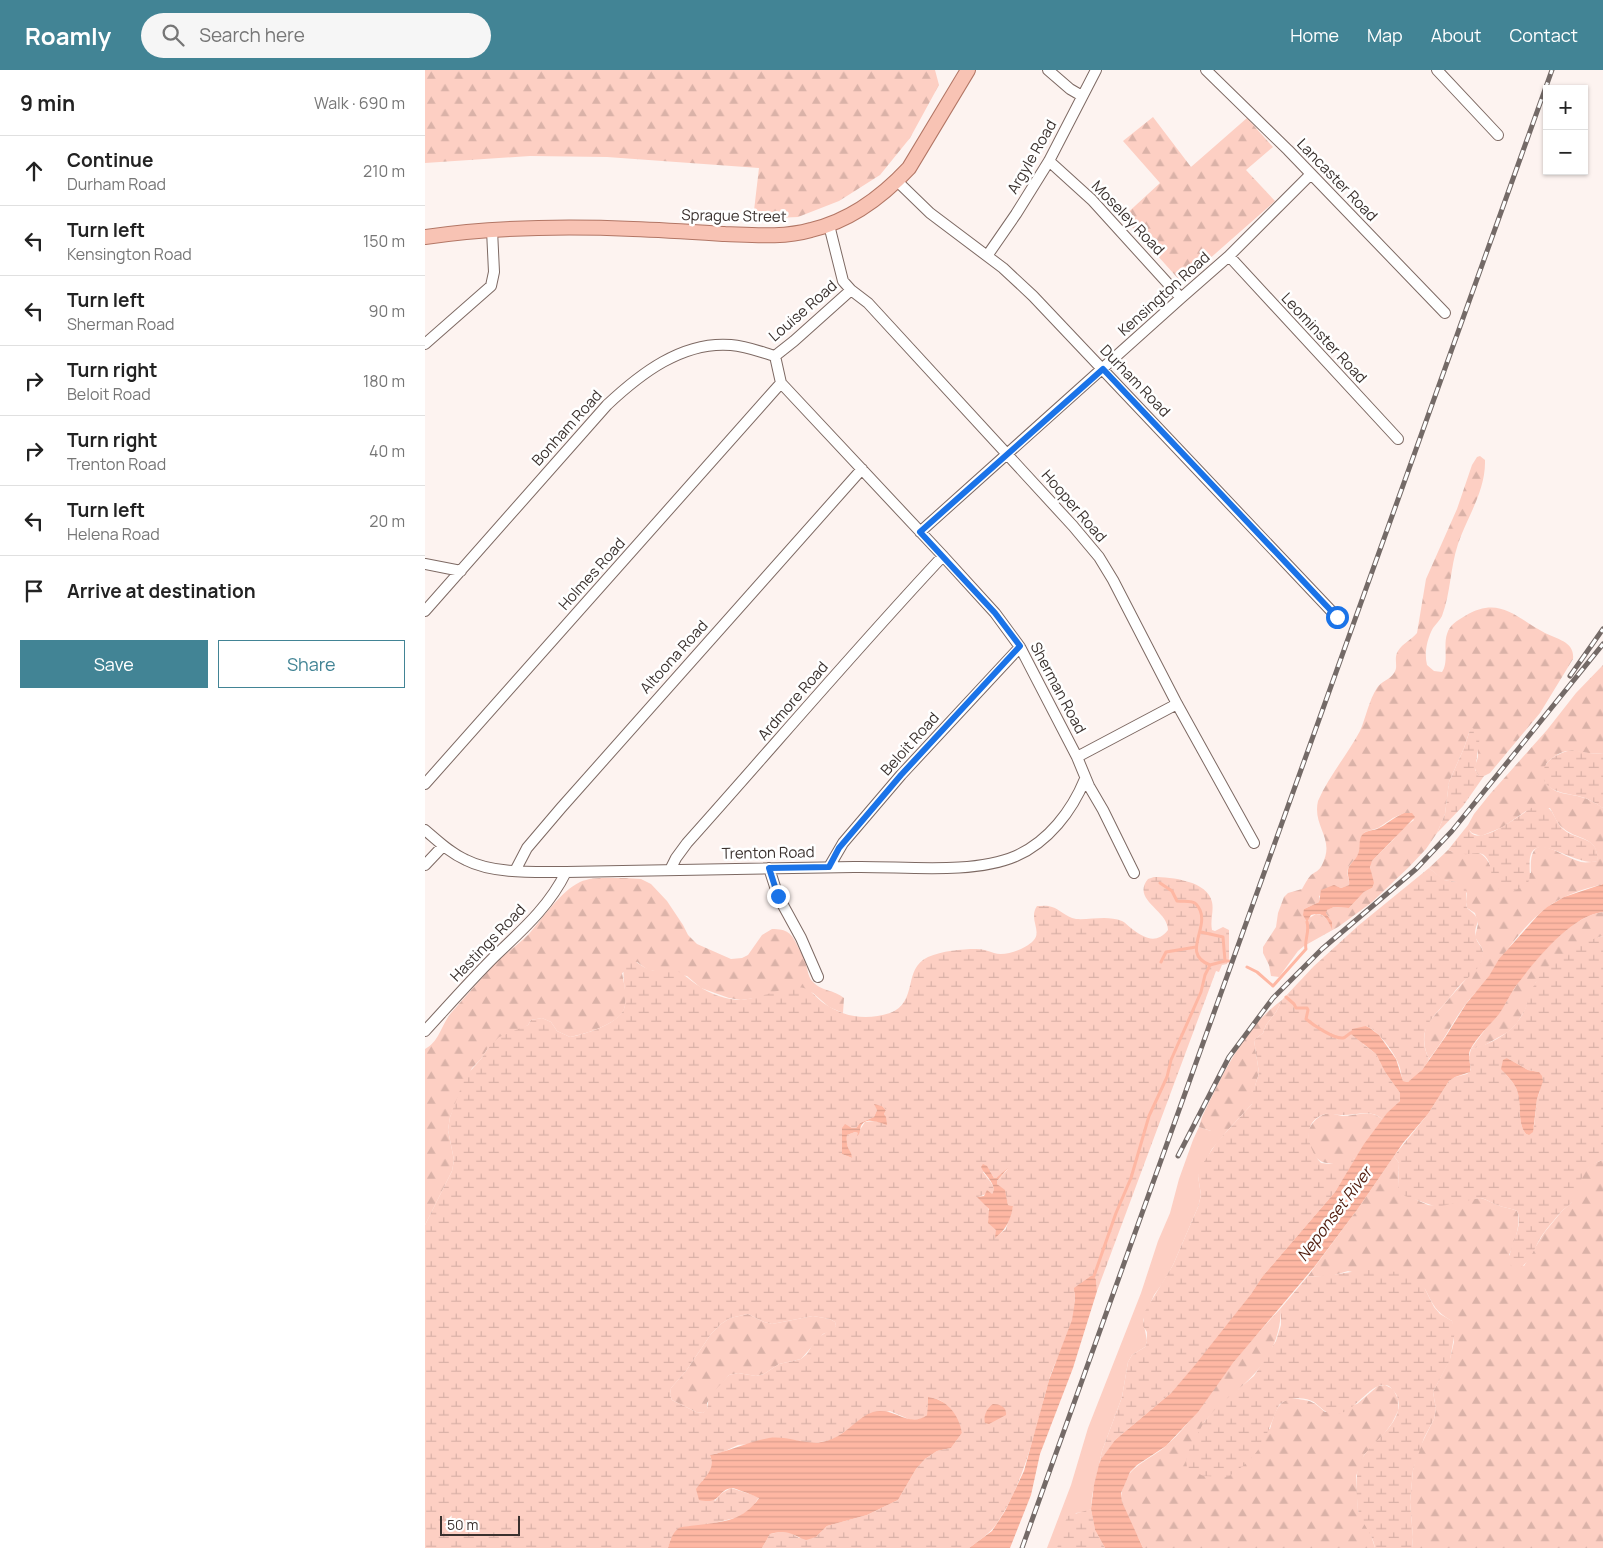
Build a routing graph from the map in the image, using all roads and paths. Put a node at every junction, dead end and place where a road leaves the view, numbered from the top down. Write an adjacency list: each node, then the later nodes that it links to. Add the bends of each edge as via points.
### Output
1 (968, 70): 10 (main road, Sprague Street, via 909,168)
2 (1048, 70): 6 (street)
3 (1096, 70): 6 (street, Argyle Road)
4 (1206, 70): 9 (street, Lancaster Road)
5 (1437, 70): 7 (street)
6 (1082, 96): 8 (street, Argyle Road)
7 (1498, 135)
8 (1049, 161): 14 (street, Argyle Road); 17 (street, Moseley Road, via 1092,200)
9 (1311, 174): 15 (street, Kensington Road); 18 (street, Lancaster Road)
10 (897, 181): 11 (main road, Sprague Street, via 865,208); 14 (street, Durham Road, via 930,213)
11 (829, 225): 12 (main road, Sprague Street, via 810,231 764,236 592,228); 16 (street, Hooper Road, via 841,276)
12 (492, 230): 13 (main road, Sprague Street); 19 (street, via 494,272 491,286)
13 (425, 236)
14 (987, 256): 21 (street, Durham Road, via 1033,296)
15 (1229, 256): 17 (street, Kensington Road); 23 (street, Leominster Road)
16 (851, 290): 20 (street, Louise Road); 24 (street, Hooper Road, via 868,303)
17 (1181, 298): 21 (street, Kensington Road)
18 (1445, 313)
19 (425, 344)
20 (775, 356): 22 (street); 29 (street, Bonham Road, via 736,345 717,345 689,351 658,364 607,405)
21 (1103, 369): 24 (street, Kensington Road); 31 (street, Durham Road)
22 (781, 383): 25 (street, Sherman Road); 36 (street, Holmes Road)
23 (1398, 439)
24 (1008, 454): 26 (street, Kensington Road); 33 (street, Hooper Road, via 1099,557)
25 (862, 469): 26 (street, Sherman Road); 43 (street, Altoona Road, via 561,808 527,848)
26 (920, 532): 27 (street, Sherman Road)
27 (943, 556): 32 (street, Sherman Road); 44 (street, Ardmore Road, via 687,843)
28 (425, 564): 29 (street)
29 (461, 571): 30 (street, Bonham Road)
30 (425, 611)
31 (1337, 617)
32 (1020, 646): 34 (street, Sherman Road); 41 (street, Beloit Road, via 901,775 839,848)
33 (1177, 704): 34 (street); 38 (street, Hooper Road)
34 (1077, 757): 35 (street, Sherman Road)
35 (1085, 779): 41 (street, Trenton Road, via 1069,809 1050,832 1029,849 1004,860 965,867); 46 (street, Sherman Road)
36 (425, 784)
37 (425, 830): 39 (street, Trenton Road)
38 (1254, 843)
39 (443, 846): 40 (street); 43 (street, Trenton Road, via 472,863)
40 (425, 865)
41 (829, 867): 42 (street, Trenton Road)
42 (769, 868): 44 (street, Trenton Road); 47 (street, via 778,896)
43 (515, 870): 45 (street, Trenton Road)
44 (670, 870): 45 (street, Trenton Road)
45 (566, 872): 48 (street, Hastings Road, via 528,925)
46 (1134, 873)
47 (818, 977)
48 (425, 1031)

